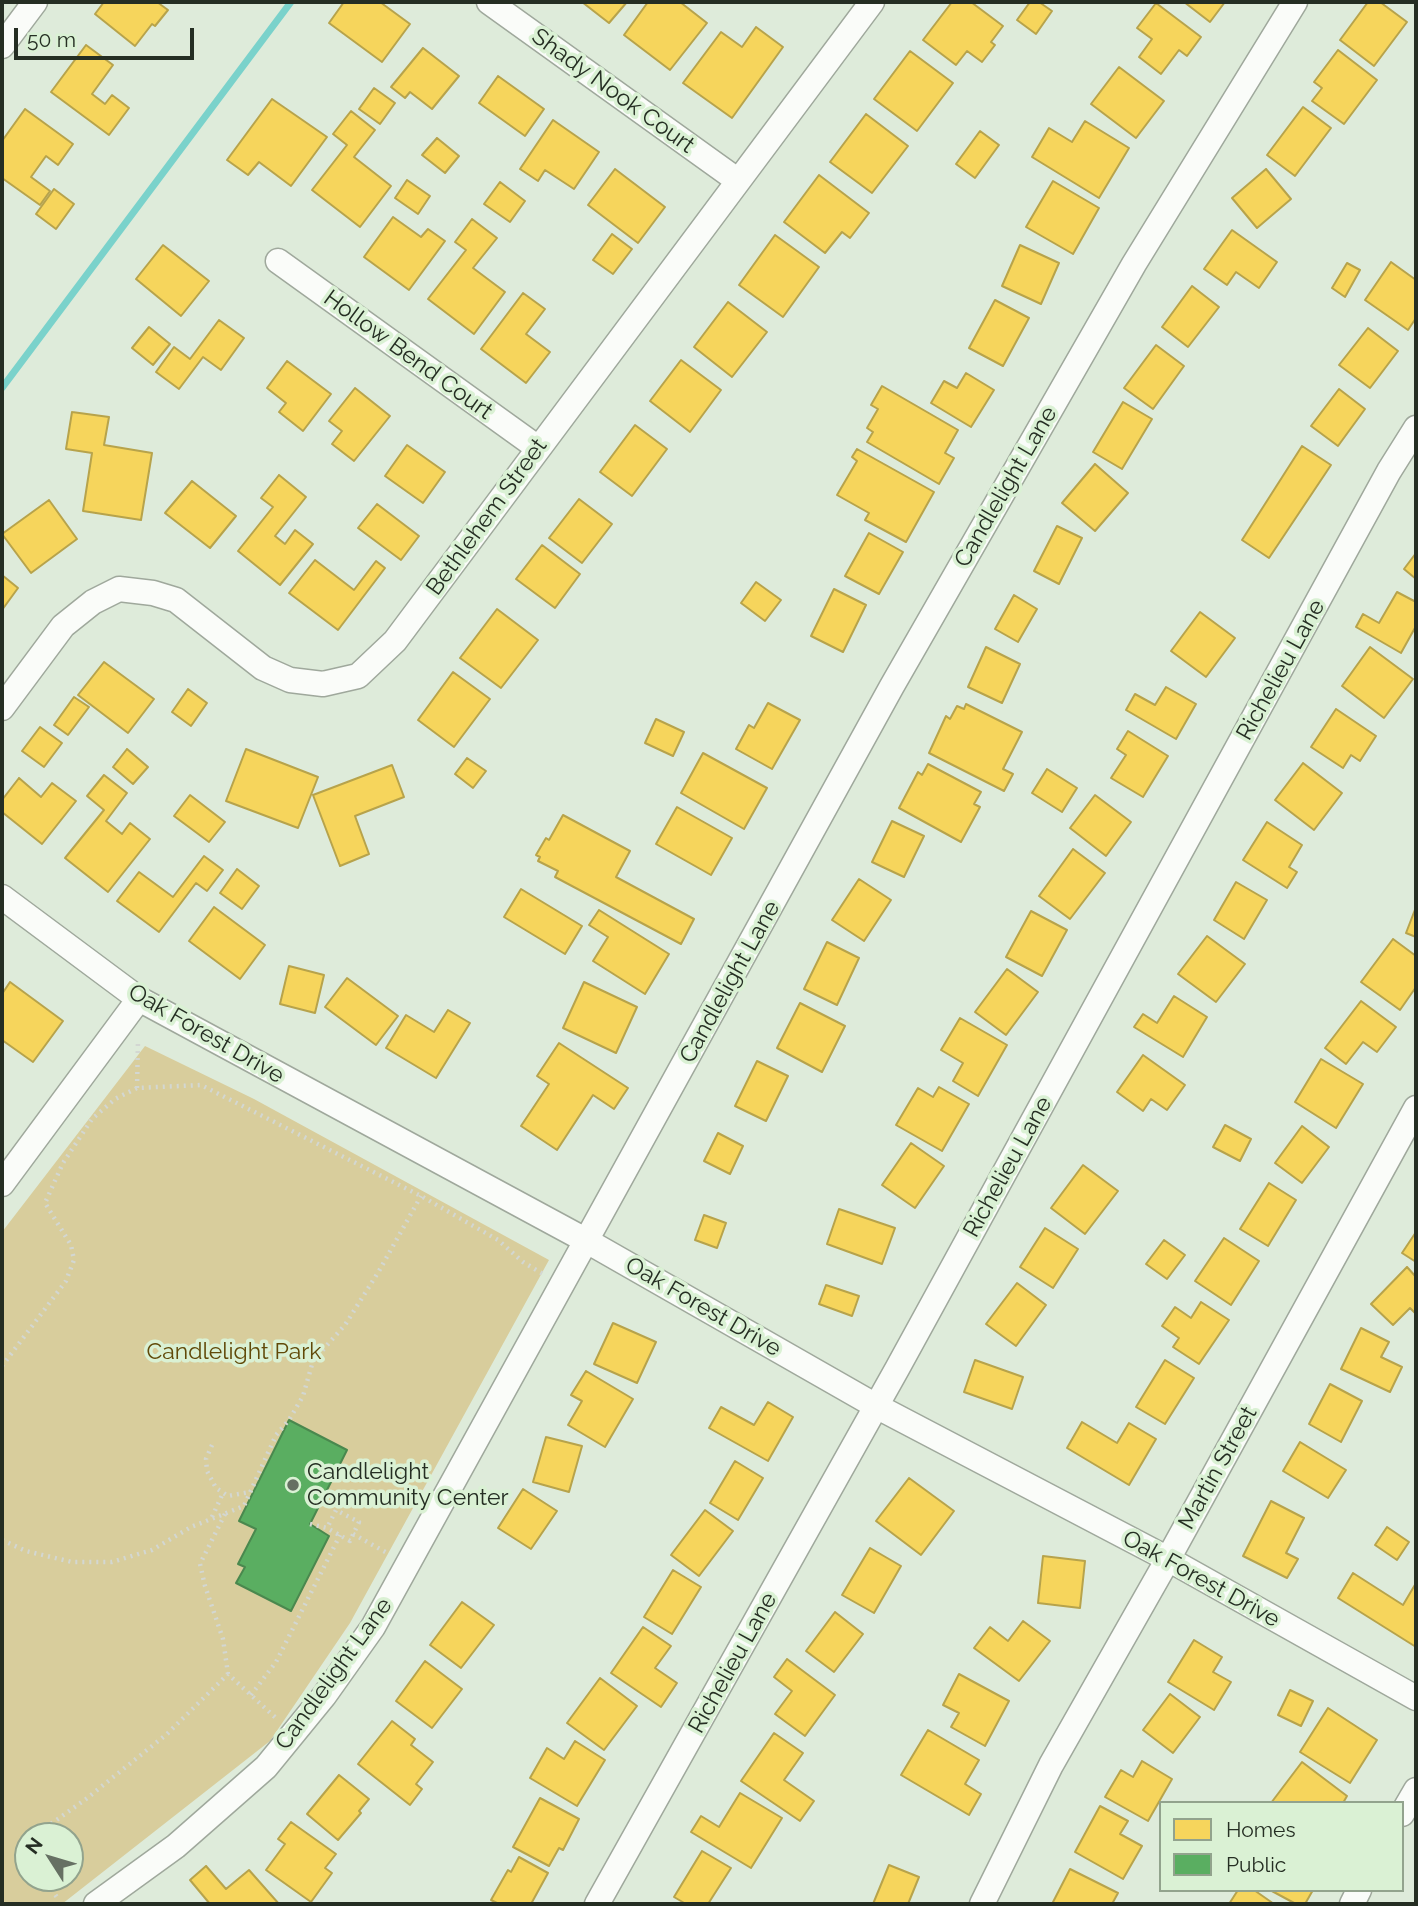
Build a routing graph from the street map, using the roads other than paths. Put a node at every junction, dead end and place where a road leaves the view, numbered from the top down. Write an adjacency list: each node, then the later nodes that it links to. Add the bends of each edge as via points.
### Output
1 (35, 2): 5 (street)
2 (489, 2): 6 (street, Shady Nook Court)
3 (872, 2): 6 (street, Bethlehem Street)
4 (1295, 2): 15 (street, Candlelight Lane, via 1134,264 892,685)
5 (2, 46)
6 (737, 180): 9 (street, Bethlehem Street)
7 (278, 261): 9 (street, Hollow Bend Court)
8 (1416, 428): 16 (street, Richelieu Lane)
9 (538, 448): 10 (street, Bethlehem Street, via 395,641 358,676 323,684 290,680 263,668 176,600 119,589 93,601 64,626)
10 (2, 708)
11 (2, 897): 12 (street, Oak Forest Drive)
12 (139, 999): 14 (street); 15 (street, Oak Forest Drive)
13 (1416, 1108): 17 (street, Martin Street)
14 (2, 1184)
15 (587, 1241): 16 (street, Oak Forest Drive); 21 (street, Candlelight Lane, via 373,1628 324,1696 266,1767 176,1846)
16 (876, 1406): 17 (street, Oak Forest Drive); 22 (street, Richelieu Lane)
17 (1168, 1559): 18 (street, Oak Forest Drive); 23 (street, Martin Street, via 1051,1765)
18 (1416, 1698)
19 (1416, 1790): 20 (street)
20 (1404, 1811)
21 (96, 1904)
22 (597, 1904)
23 (982, 1904)

